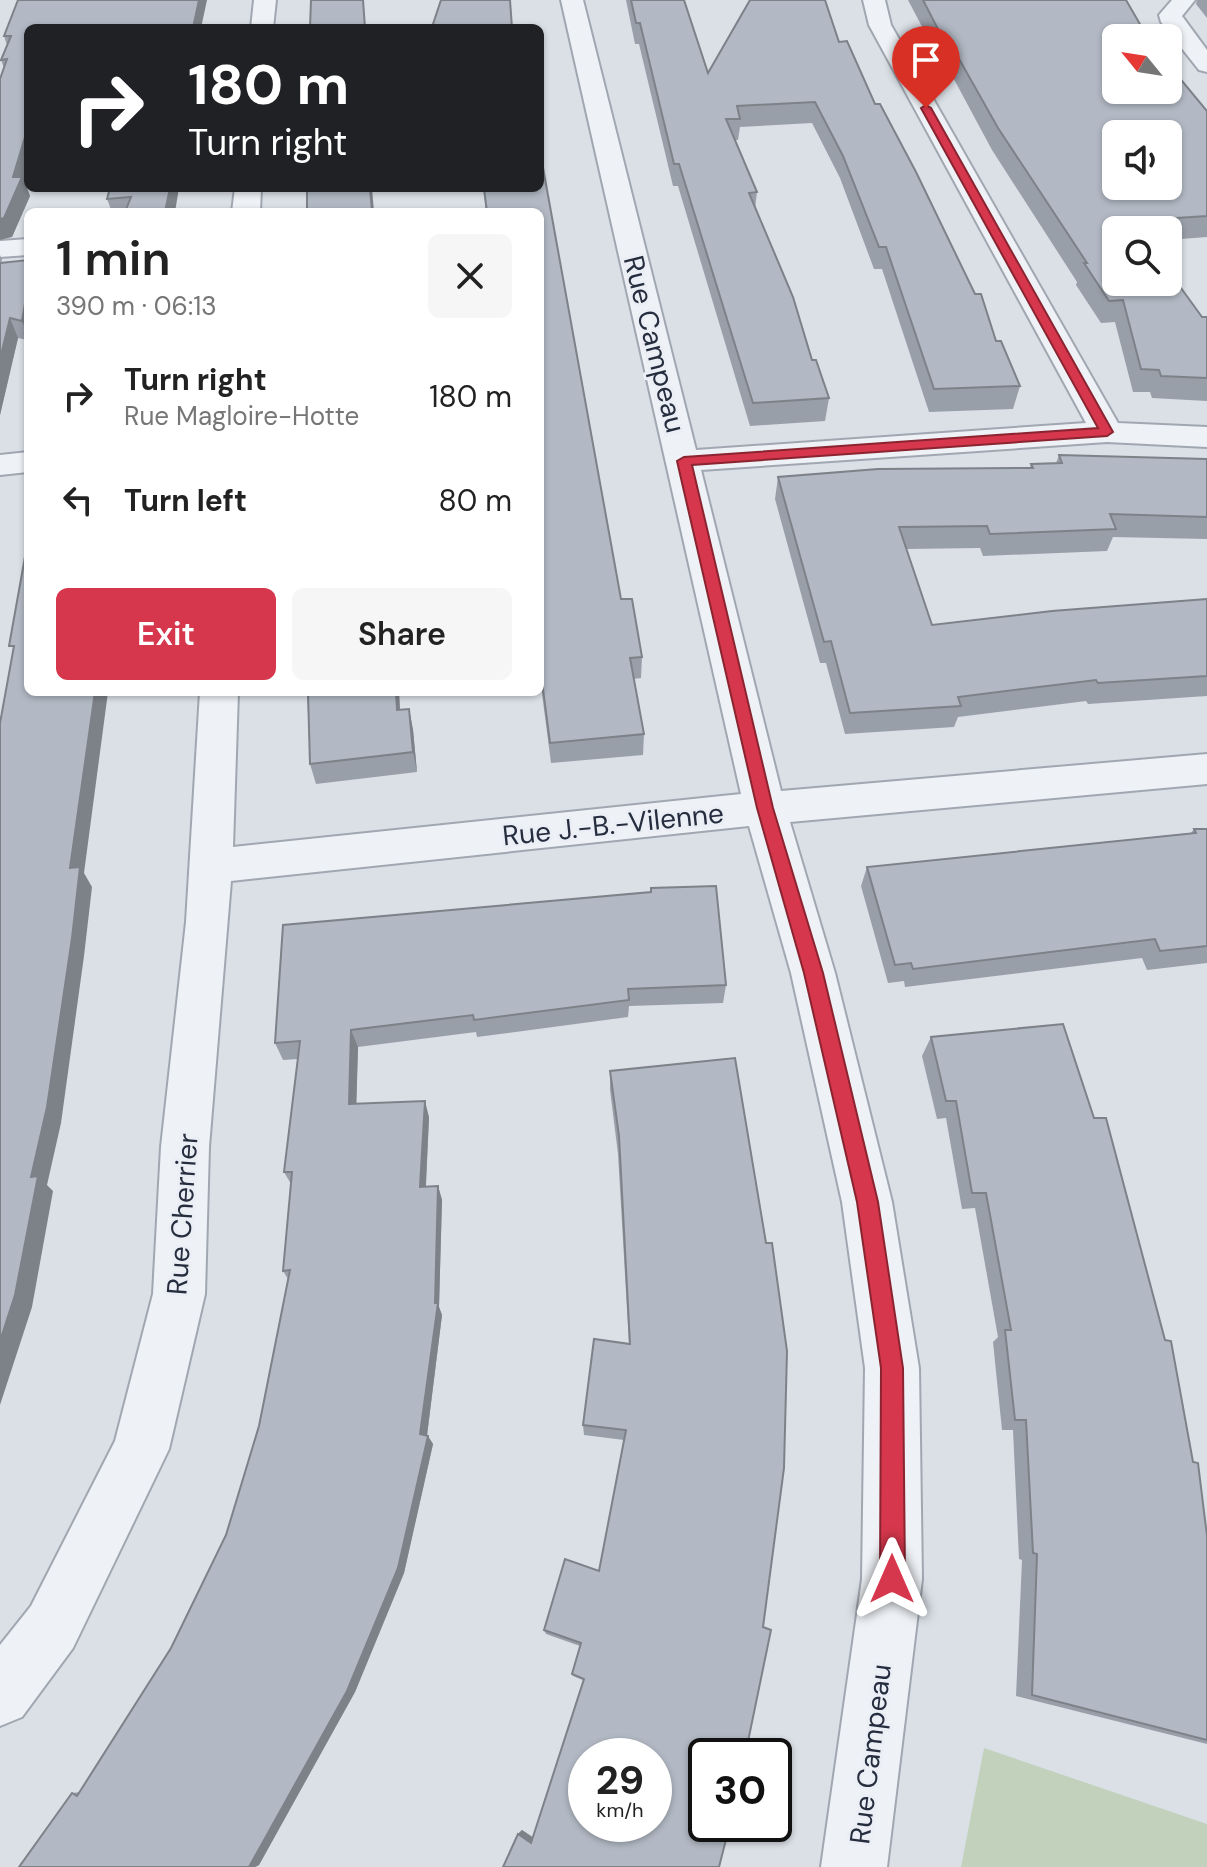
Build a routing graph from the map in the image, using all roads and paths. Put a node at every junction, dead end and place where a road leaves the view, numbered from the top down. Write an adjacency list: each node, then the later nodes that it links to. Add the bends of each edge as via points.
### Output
1 (265, 0): 5 (street)
2 (572, 0): 11 (street, Rue Campeau)
3 (874, 0): 9 (street, via 880,25)
4 (1184, 0): 6 (street, via 1170,15 1172,22)
5 (262, 24)
6 (1207, 65)
7 (24, 247): 8 (street)
8 (0, 249)
9 (1107, 432): 10 (street); 11 (street)
10 (1207, 437)
11 (684, 461): 16 (street, Rue Campeau)
12 (24, 462): 13 (street)
13 (0, 465)
14 (219, 696): 17 (street, Rue Cherrier)
15 (1207, 769): 16 (street, Rue J.-B.-Vilenne)
16 (765, 808): 17 (street, Rue J.-B.-Vilenne); 19 (street, Rue Campeau, via 813,973 867,1202 892,1368 892,1579)
17 (210, 866): 18 (street, Rue Cherrier, via 185,1147 179,1294 141,1449 52,1627)
18 (0, 1695)
19 (854, 1867)

